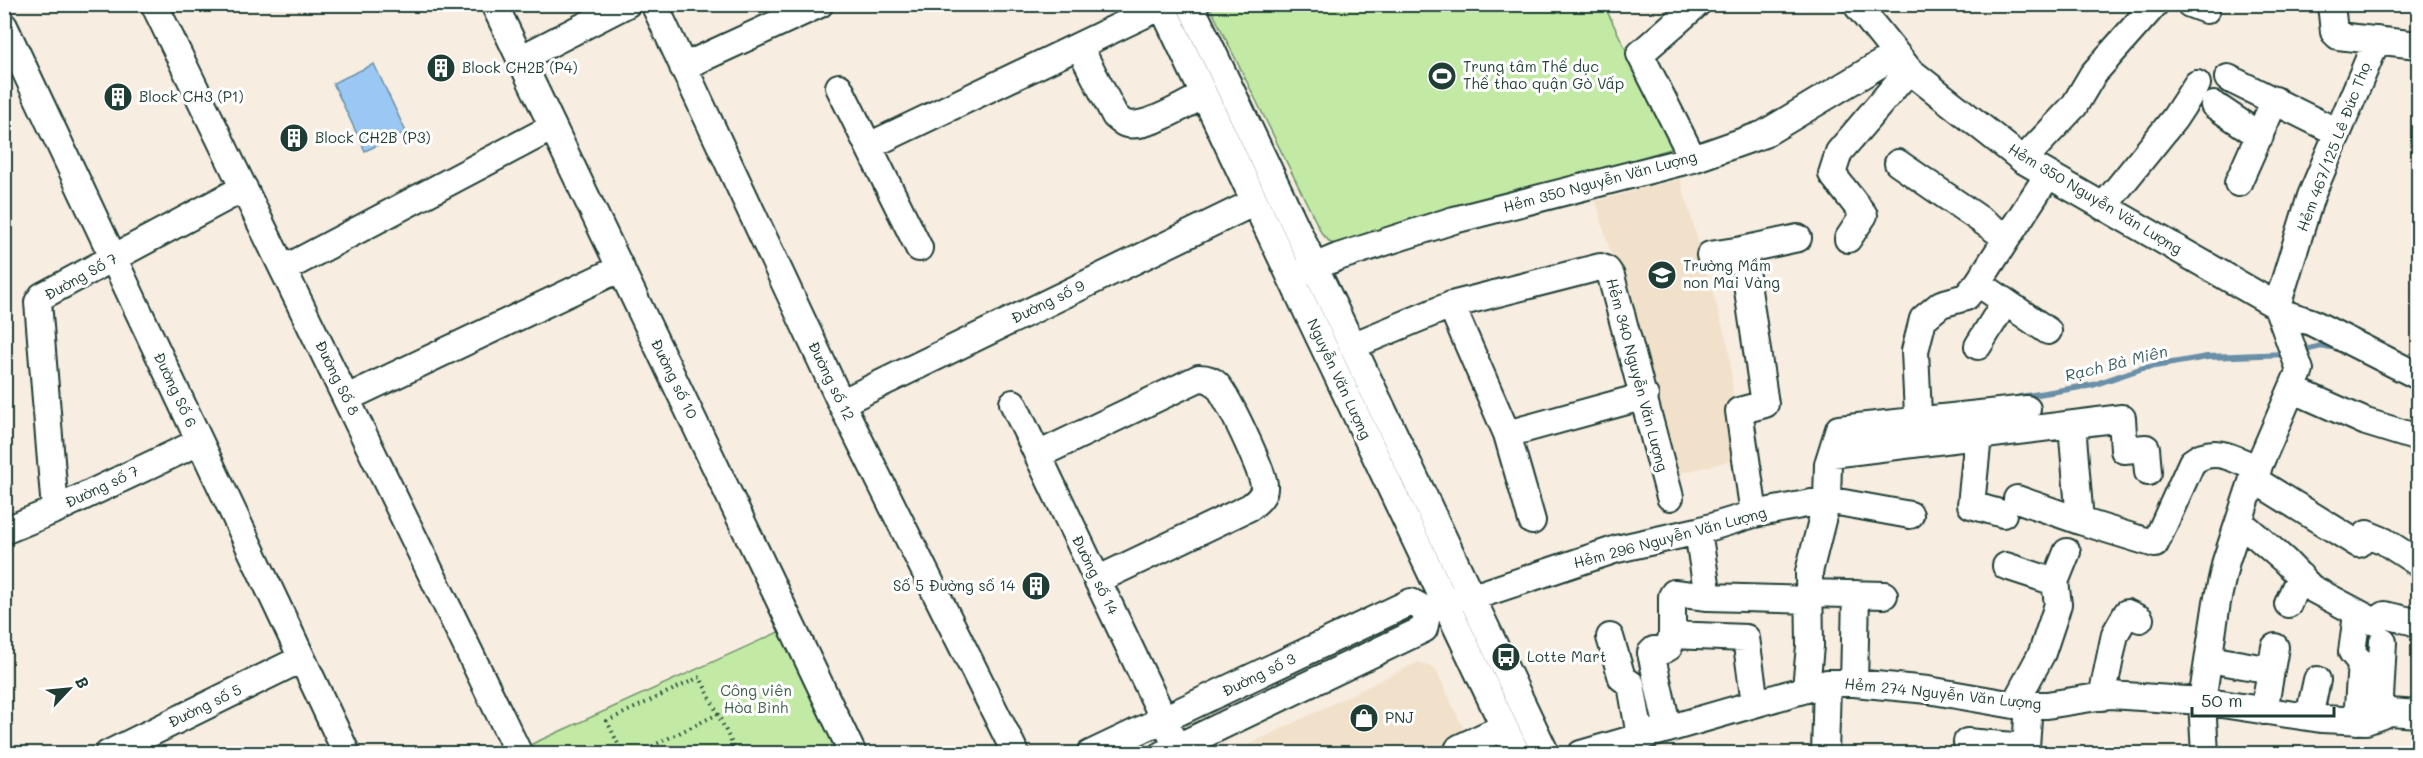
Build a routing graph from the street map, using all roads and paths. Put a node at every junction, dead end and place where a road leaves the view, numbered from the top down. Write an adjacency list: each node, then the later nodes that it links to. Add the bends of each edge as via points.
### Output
1 (154, 4): 36 (street, Đường Số 8)
2 (494, 4): 18 (street, Đường số 10)
3 (627, 4): 18 (street)
4 (654, 4): 20 (street, Đường số 12)
5 (820, 4): 20 (street)
6 (1190, 4): 46 (street, Nguyễn Văn Lượng)
7 (1697, 4): 31 (street, via 1641,54)
8 (1856, 4): 19 (street, Hẻm 350 Nguyễn Văn Lượng)
9 (2155, 4): 32 (street, via 2092,74 2074,106)
10 (2190, 4): 11 (street, via 2206,10)
11 (2205, 4)
12 (2331, 4): 15 (street, via 2336,35)
13 (1161, 5): 17 (street); 24 (street, Nguyễn Văn Lượng)
14 (4, 26): 45 (street, Đường Số 6)
15 (2377, 40): 16 (street); 28 (street, Hẻm 467/125 Lê Đức Thọ)
16 (2418, 45)
17 (1079, 46): 24 (street, via 1115,116 1125,123 1160,117); 30 (street)
18 (520, 59): 27 (street, Đường số 10)
19 (1902, 63): 31 (street, Hẻm 350 Nguyễn Văn Lượng, via 1764,134); 32 (street, Hẻm 350 Nguyễn Văn Lượng); 41 (street, via 1839,153 1832,174 1864,215)
20 (683, 68): 61 (street, Đường số 12)
21 (2228, 78): 25 (street)
22 (2197, 84): 38 (street)
23 (838, 87): 30 (street)
24 (1204, 95): 37 (street, Nguyễn Văn Lượng)
25 (2275, 100): 28 (street); 29 (street)
26 (2214, 105): 29 (street)
27 (553, 126): 47 (street, Đường số 10); 48 (street)
28 (2337, 132): 53 (street, Hẻm 467/125 Lê Đức Thọ, via 2312,196)
29 (2260, 136): 35 (street)
30 (869, 146): 42 (street)
31 (1693, 159): 46 (street, Hẻm 350 Nguyễn Văn Lượng, via 1454,220)
32 (2023, 160): 34 (street, Hẻm 350 Nguyễn Văn Lượng)
33 (1898, 163): 40 (street)
34 (2048, 175): 38 (street, Hẻm 350 Nguyễn Văn Lượng); 40 (street)
35 (2238, 183)
36 (244, 188): 45 (street, Đường Số 7); 48 (street, Đường Số 8)
37 (1255, 202): 49 (street, Nguyễn Văn Lượng); 61 (street, Đường số 9)
38 (2103, 207): 53 (street, Hẻm 350 Nguyễn Văn Lượng)
39 (1798, 238): 43 (street)
40 (2007, 238): 50 (street)
41 (1848, 239)
42 (919, 248)
43 (1742, 250): 44 (street); 77 (street, via 1765,404 1739,411)
44 (1710, 255)
45 (113, 259): 69 (street, Đường Số 6); 76 (street, Đường Số 7, via 38,302)
46 (1314, 266): 49 (street, Hẻm 350 Nguyễn Văn Lượng); 55 (street, Nguyễn Văn Lượng)
47 (621, 268): 60 (street); 131 (street, Đường số 10)
48 (284, 269): 60 (street, Đường Số 8)
49 (1291, 278): 96 (street, Nguyễn Văn Lượng)
50 (1978, 283): 51 (street); 65 (street, via 1966,297 1941,304 1923,319 1915,351)
51 (2005, 302): 54 (street); 56 (street)
52 (1451, 305): 55 (street, Hẻm 340 Nguyễn Văn Lượng); 59 (street, Hẻm 340 Nguyễn Văn Lượng, via 1600,267 1607,270); 66 (street)
53 (2280, 314): 57 (street, Hẻm 350 Nguyễn Văn Lượng, via 2311,322); 58 (street)
54 (2048, 331)
55 (1352, 346): 90 (street, Nguyễn Văn Lượng)
56 (1978, 346)
57 (2418, 376)
58 (2296, 380): 68 (street, via 2366,422); 73 (street)
59 (1645, 396): 66 (street); 74 (street, Hẻm 340 Nguyễn Văn Lượng)
60 (347, 398): 127 (street, Đường Số 8)
61 (841, 403): 132 (street, Đường số 12)
62 (1013, 403): 71 (street, Đường số 14)
63 (2027, 409): 65 (street)
64 (2072, 425): 67 (street); 72 (street, via 2122,418 2124,450 2146,448); 80 (street)
65 (1919, 432): 67 (street); 70 (street); 70 (street, via 1839,429)
66 (1507, 434): 79 (street)
67 (1978, 436): 80 (street, via 1971,505 2010,506)
68 (2418, 438)
69 (199, 441): 76 (street, Đường số 7); 104 (street, Đường Số 6)
70 (1832, 454): 75 (street)
71 (1038, 455): 88 (street, Đường số 14); 88 (street, via 1193,379 1204,378 1216,383 1263,478 1261,498 1250,507)
72 (2148, 472)
73 (2256, 474): 80 (street, via 2215,453 2202,454 2192,462 2155,544); 81 (street); 85 (street, via 2358,544 2367,534)
74 (1670, 497)
75 (1827, 500): 77 (street, Hẻm 296 Nguyễn Văn Lượng); 78 (street); 93 (street, via 1809,573)
76 (55, 510): 82 (street, Đường số 7)
77 (1755, 514): 83 (street, Hẻm 296 Nguyễn Văn Lượng)
78 (1910, 515)
79 (1532, 520)
80 (2080, 521)
81 (2239, 521): 87 (street); 105 (street, via 2224,571)
82 (4, 531)
83 (1698, 531): 90 (street, Hẻm 296 Nguyễn Văn Lượng, via 1617,549 1482,594); 94 (street)
84 (2067, 552): 89 (street)
85 (2418, 563)
86 (2006, 566): 89 (street)
87 (2300, 576): 95 (street); 99 (street, via 2311,588 2375,622 2385,615)
88 (1097, 580): 119 (street, Đường số 14)
89 (2055, 582): 113 (street, via 2058,604)
90 (1469, 593): 96 (street, Hẻm 296 Nguyễn Văn Lượng); 136 (street, Nguyễn Văn Lượng)
91 (1856, 594): 92 (street); 93 (street); 108 (street)
92 (1884, 595)
93 (1810, 596): 94 (street); 109 (street, via 1808,620)
94 (1708, 597): 100 (street, via 1677,592 1672,596)
95 (2289, 604)
96 (1437, 607): 119 (street, Đường số 3, via 1411,603); 120 (street, Nguyễn Văn Lượng); 124 (street, Đường số 3, via 1424,629)
97 (2140, 619): 110 (street, via 2127,613 2115,634)
98 (2356, 622): 118 (street, via 2352,652 2361,663)
99 (2418, 625)
100 (1672, 634): 112 (street, via 1746,638); 121 (street, via 1667,649 1651,653)
101 (1610, 637): 122 (street, via 1622,678 1630,684)
102 (2383, 642): 118 (street)
103 (2275, 647): 114 (street)
104 (301, 659): 125 (street, Đường số 5); 126 (street, Đường Số 6)
105 (2209, 659): 106 (street); 111 (street)
106 (2260, 668)
107 (2317, 680): 117 (street)
108 (1854, 683): 109 (street, Hẻm 274 Nguyễn Văn Lượng); 113 (street, Hẻm 274 Nguyễn Văn Lượng)
109 (1817, 685): 112 (street, Hẻm 274 Nguyễn Văn Lượng); 138 (street)
110 (2102, 696): 111 (street, Hẻm 274 Nguyễn Văn Lượng); 113 (street, Hẻm 274 Nguyễn Văn Lượng)
111 (2202, 701): 114 (street, Hẻm 274 Nguyễn Văn Lượng); 139 (street)
112 (1755, 703): 121 (street, Hẻm 274 Nguyễn Văn Lượng)
113 (2022, 705): 123 (street, via 2026,747)
114 (2264, 711): 117 (street, Hẻm 274 Nguyễn Văn Lượng)
115 (718, 714): 128 (path, via 700,677 607,721); 129 (path); 130 (path)
116 (2418, 714): 118 (street, Hẻm 274 Nguyễn Văn Lượng, via 2390,712)
117 (2309, 717): 118 (street, Hẻm 274 Nguyễn Văn Lượng)
118 (2368, 718)
119 (1164, 720): 124 (street, Đường số 14); 133 (street, Đường số 3)
120 (1504, 727): 134 (street); 135 (street, Nguyễn Văn Lượng)
121 (1668, 729): 122 (street, Hẻm 274 Nguyễn Văn Lượng)
122 (1640, 736): 137 (street, Hẻm 274 Nguyễn Văn Lượng)
123 (1967, 742)
124 (1170, 750)
125 (108, 753)
126 (347, 753)
127 (519, 753)
128 (622, 753)
129 (636, 753)
130 (737, 753)
131 (853, 753)
132 (1016, 753)
133 (1090, 753)
134 (1456, 753)
135 (1517, 753)
136 (1546, 753)
137 (1581, 753)
138 (1825, 753)
139 (2205, 753)

